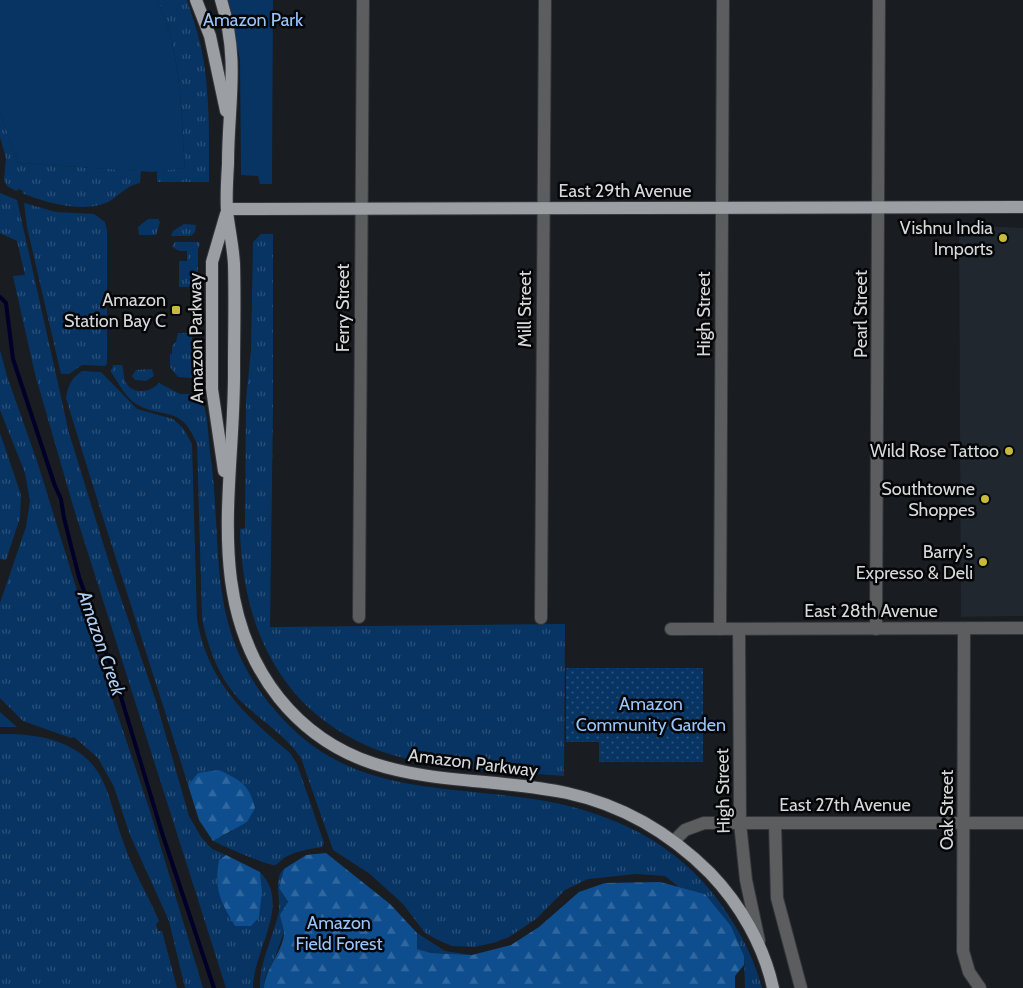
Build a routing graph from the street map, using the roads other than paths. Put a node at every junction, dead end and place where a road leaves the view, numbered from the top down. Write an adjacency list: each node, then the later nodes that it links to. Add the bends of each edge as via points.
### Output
1 (196, 0): 7 (main road, Amazon Parkway, via 210,36)
2 (220, 0): 7 (main road, Amazon Parkway, via 229,28 232,53 233,83)
3 (364, 0): 13 (street, Ferry Street)
4 (545, 0): 12 (street, Mill Street)
5 (723, 0): 10 (street, High Street)
6 (879, 0): 8 (street, Pearl Street)
7 (228, 120): 11 (main road, Amazon Parkway)
8 (879, 207): 9 (main road, East 29th Avenue); 10 (main road, East 29th Avenue); 21 (street, Pearl Street)
9 (1023, 207)
10 (723, 208): 12 (main road, East 29th Avenue); 19 (street, High Street)
11 (227, 209): 13 (main road, East 29th Avenue); 14 (main road, Amazon Parkway, via 234,264 234,380); 14 (main road, Amazon Parkway, via 212,262 212,389)
12 (543, 209): 13 (main road, East 29th Avenue); 16 (street, Mill Street)
13 (361, 210): 15 (street, Ferry Street)
14 (228, 498): 27 (main road, Amazon Parkway, via 229,572 245,641 281,700 328,742 362,760 395,770 438,779 533,787 601,802 629,814)
15 (358, 617)
16 (540, 618)
17 (1023, 628): 22 (street, East 28th Avenue)
18 (671, 629): 19 (street, East 28th Avenue)
19 (720, 629): 20 (street, East 28th Avenue)
20 (739, 629): 21 (street, East 28th Avenue); 23 (street, High Street)
21 (876, 629): 22 (street, East 28th Avenue)
22 (964, 629): 25 (street, Oak Street)
23 (740, 822): 24 (street, East 27th Avenue); 27 (street, East 27th Avenue, via 694,824); 28 (street, High Street, via 745,873)
24 (775, 822): 25 (street, East 27th Avenue); 30 (street, via 777,898)
25 (964, 822): 26 (street, East 27th Avenue); 31 (street, Oak Street, via 964,951 970,972)
26 (1023, 822)
27 (674, 841): 28 (main road, Amazon Parkway, via 716,880 734,902)
28 (761, 950): 29 (main road, Amazon Parkway)
29 (773, 988)
30 (801, 988)
31 (980, 988)

